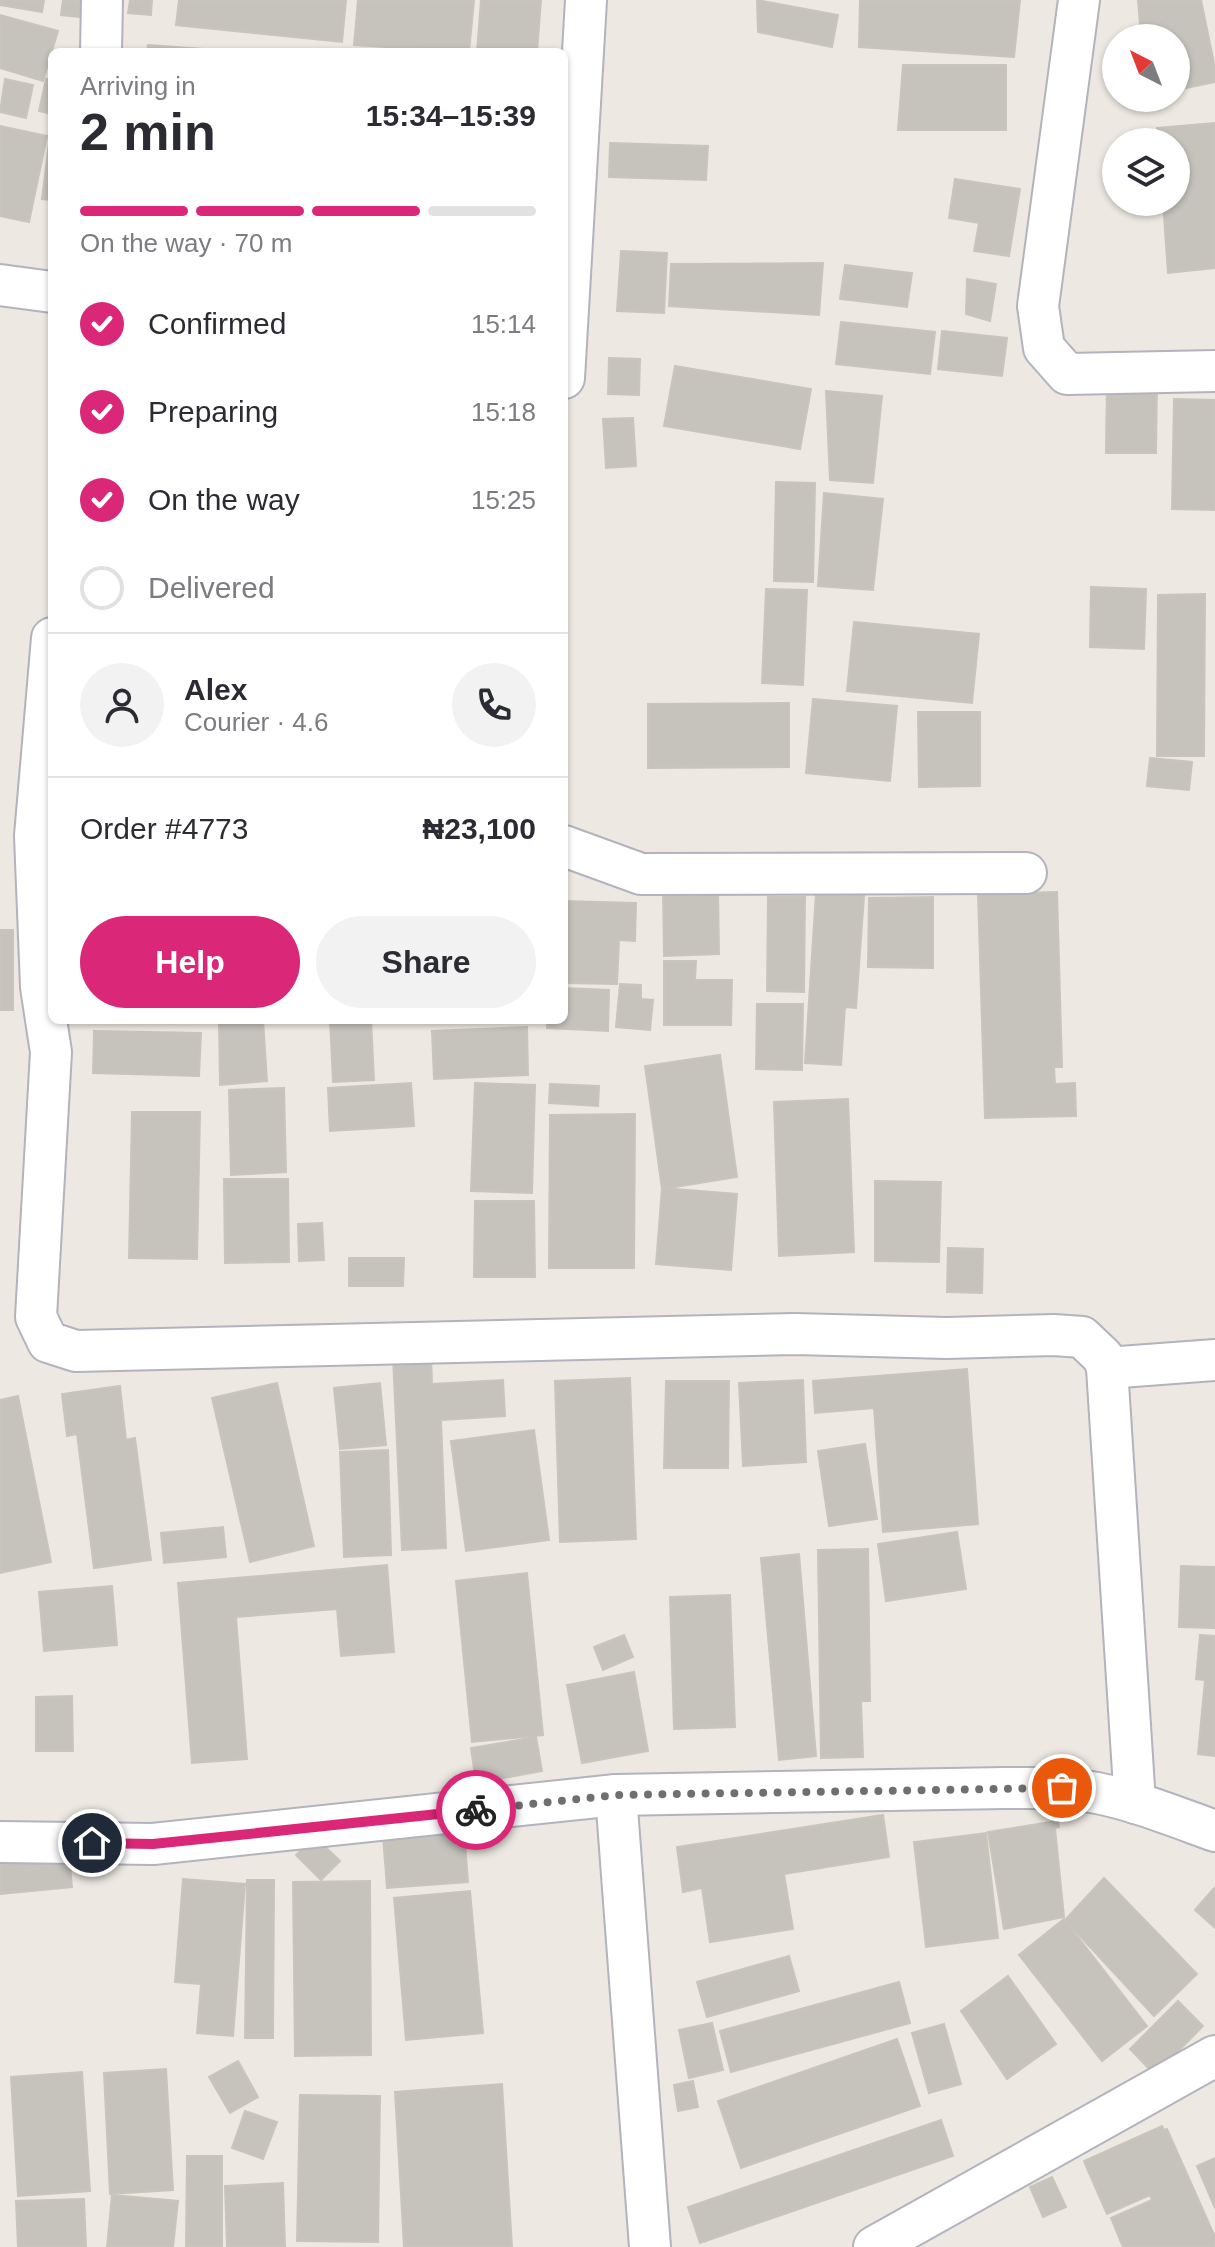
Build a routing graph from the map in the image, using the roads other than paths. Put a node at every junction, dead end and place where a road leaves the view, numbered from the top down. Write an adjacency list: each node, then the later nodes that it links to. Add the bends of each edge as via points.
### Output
1 (102, 0): 4 (street)
2 (586, 0): 7 (street)
3 (1079, 0): 8 (street, via 1038,306 1044,348 1067,374)
4 (101, 48)
5 (0, 285): 6 (street)
6 (48, 291)
7 (568, 309)
8 (1215, 371)
9 (48, 739): 10 (street)
10 (44, 840): 14 (street, via 41,987 51,1052 36,1317 48,1342 76,1351 795,1334 1054,1335 1082,1337)
11 (568, 847): 12 (street, via 641,874)
12 (1026, 873)
13 (1215, 1360): 14 (street)
14 (1107, 1368): 16 (street)
15 (616, 1795): 16 (street, via 1062,1788); 18 (street, via 153,1844); 20 (street)
16 (1135, 1803): 17 (street)
17 (1215, 1831)
18 (0, 1842)
19 (1215, 2056): 21 (street)
20 (650, 2247)
21 (874, 2247)

